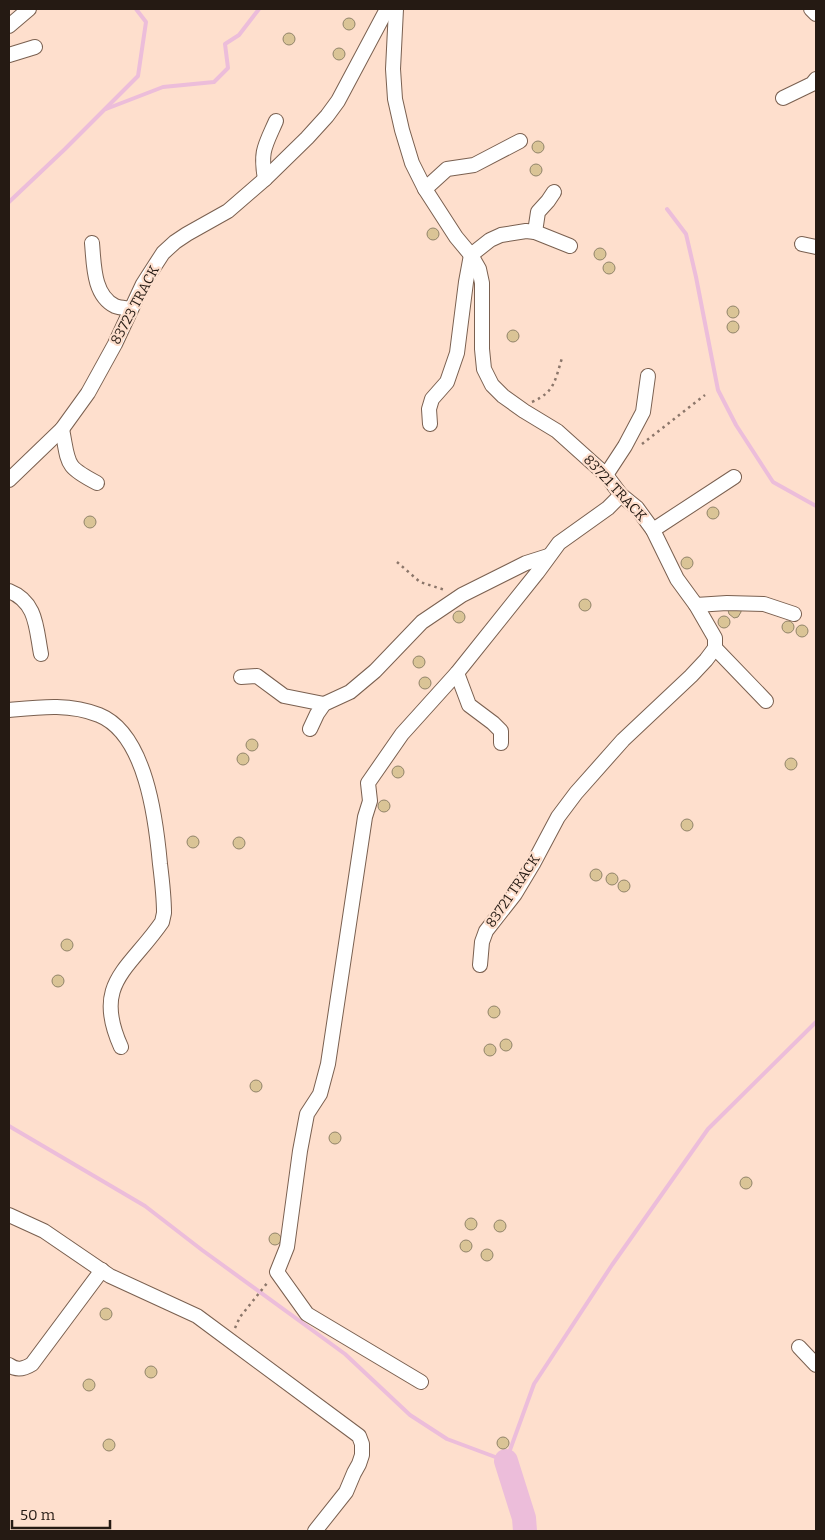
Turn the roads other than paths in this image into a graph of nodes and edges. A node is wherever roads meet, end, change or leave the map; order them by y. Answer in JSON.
{"nodes":[{"id":1,"x":29,"y":9,"type":"edge"},
{"id":2,"x":387,"y":9,"type":"edge"},
{"id":3,"x":396,"y":9,"type":"edge"},
{"id":4,"x":811,"y":9,"type":"edge"},
{"id":5,"x":816,"y":14,"type":"edge"},
{"id":6,"x":9,"y":26,"type":"edge"},
{"id":7,"x":34,"y":47,"type":"dead end"},
{"id":8,"x":9,"y":55,"type":"edge"},
{"id":9,"x":816,"y":79,"type":"edge"},
{"id":10,"x":783,"y":98,"type":"dead end"},
{"id":11,"x":276,"y":121,"type":"dead end"},
{"id":12,"x":520,"y":142,"type":"dead end"},
{"id":13,"x":265,"y":179,"type":"junction"},
{"id":14,"x":425,"y":189,"type":"junction"},
{"id":15,"x":554,"y":192,"type":"dead end"},
{"id":16,"x":535,"y":232,"type":"junction"},
{"id":17,"x":92,"y":243,"type":"dead end"},
{"id":18,"x":802,"y":244,"type":"dead end"},
{"id":19,"x":570,"y":246,"type":"dead end"},
{"id":20,"x":816,"y":247,"type":"edge"},
{"id":21,"x":471,"y":255,"type":"junction"},
{"id":22,"x":131,"y":309,"type":"junction"},
{"id":23,"x":648,"y":376,"type":"dead end"},
{"id":24,"x":430,"y":424,"type":"dead end"},
{"id":25,"x":62,"y":428,"type":"junction"},
{"id":26,"x":606,"y":475,"type":"junction"},
{"id":27,"x":734,"y":477,"type":"dead end"},
{"id":28,"x":9,"y":480,"type":"edge"},
{"id":29,"x":97,"y":483,"type":"dead end"},
{"id":30,"x":621,"y":495,"type":"junction"},
{"id":31,"x":653,"y":530,"type":"junction"},
{"id":32,"x":548,"y":556,"type":"junction"},
{"id":33,"x":9,"y":591,"type":"edge"},
{"id":34,"x":696,"y":605,"type":"junction"},
{"id":35,"x":794,"y":614,"type":"dead end"},
{"id":36,"x":715,"y":648,"type":"junction"},
{"id":37,"x":41,"y":654,"type":"dead end"},
{"id":38,"x":457,"y":673,"type":"junction"},
{"id":39,"x":241,"y":677,"type":"dead end"},
{"id":40,"x":766,"y":701,"type":"dead end"},
{"id":41,"x":324,"y":704,"type":"junction"},
{"id":42,"x":9,"y":710,"type":"edge"},
{"id":43,"x":310,"y":729,"type":"dead end"},
{"id":44,"x":501,"y":743,"type":"dead end"},
{"id":45,"x":480,"y":965,"type":"dead end"},
{"id":46,"x":121,"y":1047,"type":"dead end"},
{"id":47,"x":9,"y":1215,"type":"edge"},
{"id":48,"x":102,"y":1270,"type":"junction"},
{"id":49,"x":799,"y":1347,"type":"dead end"},
{"id":50,"x":9,"y":1365,"type":"edge"},
{"id":51,"x":816,"y":1365,"type":"edge"},
{"id":52,"x":421,"y":1382,"type":"dead end"},
{"id":53,"x":315,"y":1531,"type":"edge"}],
"edges":[{"from":1,"to":6,"type":"street"},
{"from":2,"to":13,"type":"street","name":"83723 TRACK"},
{"from":3,"to":14,"type":"street","name":"83721 TRACK"},
{"from":4,"to":5,"type":"street"},
{"from":7,"to":8,"type":"street"},
{"from":9,"to":10,"type":"street"},
{"from":11,"to":13,"type":"street"},
{"from":12,"to":14,"type":"street"},
{"from":13,"to":22,"type":"street","name":"83723 TRACK"},
{"from":14,"to":21,"type":"street","name":"83721 TRACK"},
{"from":15,"to":16,"type":"street"},
{"from":16,"to":19,"type":"street"},
{"from":16,"to":21,"type":"street"},
{"from":17,"to":22,"type":"street"},
{"from":18,"to":20,"type":"street"},
{"from":21,"to":24,"type":"street"},
{"from":21,"to":26,"type":"street","name":"83721 TRACK"},
{"from":22,"to":25,"type":"street","name":"83723 TRACK"},
{"from":23,"to":26,"type":"street"},
{"from":25,"to":28,"type":"street","name":"83723 TRACK"},
{"from":25,"to":29,"type":"street"},
{"from":26,"to":30,"type":"street","name":"83721 TRACK"},
{"from":27,"to":31,"type":"street"},
{"from":30,"to":31,"type":"street","name":"83721 TRACK"},
{"from":30,"to":32,"type":"street"},
{"from":31,"to":34,"type":"street","name":"83721 TRACK"},
{"from":32,"to":38,"type":"street"},
{"from":32,"to":41,"type":"street"},
{"from":33,"to":37,"type":"street"},
{"from":34,"to":35,"type":"street"},
{"from":34,"to":36,"type":"street","name":"83721 TRACK"},
{"from":36,"to":40,"type":"street"},
{"from":36,"to":45,"type":"street","name":"83721 TRACK"},
{"from":38,"to":44,"type":"street"},
{"from":38,"to":52,"type":"street"},
{"from":39,"to":41,"type":"street"},
{"from":41,"to":43,"type":"street"},
{"from":42,"to":46,"type":"street"},
{"from":47,"to":48,"type":"street"},
{"from":48,"to":50,"type":"street"},
{"from":48,"to":53,"type":"street"},
{"from":49,"to":51,"type":"street"}]}
